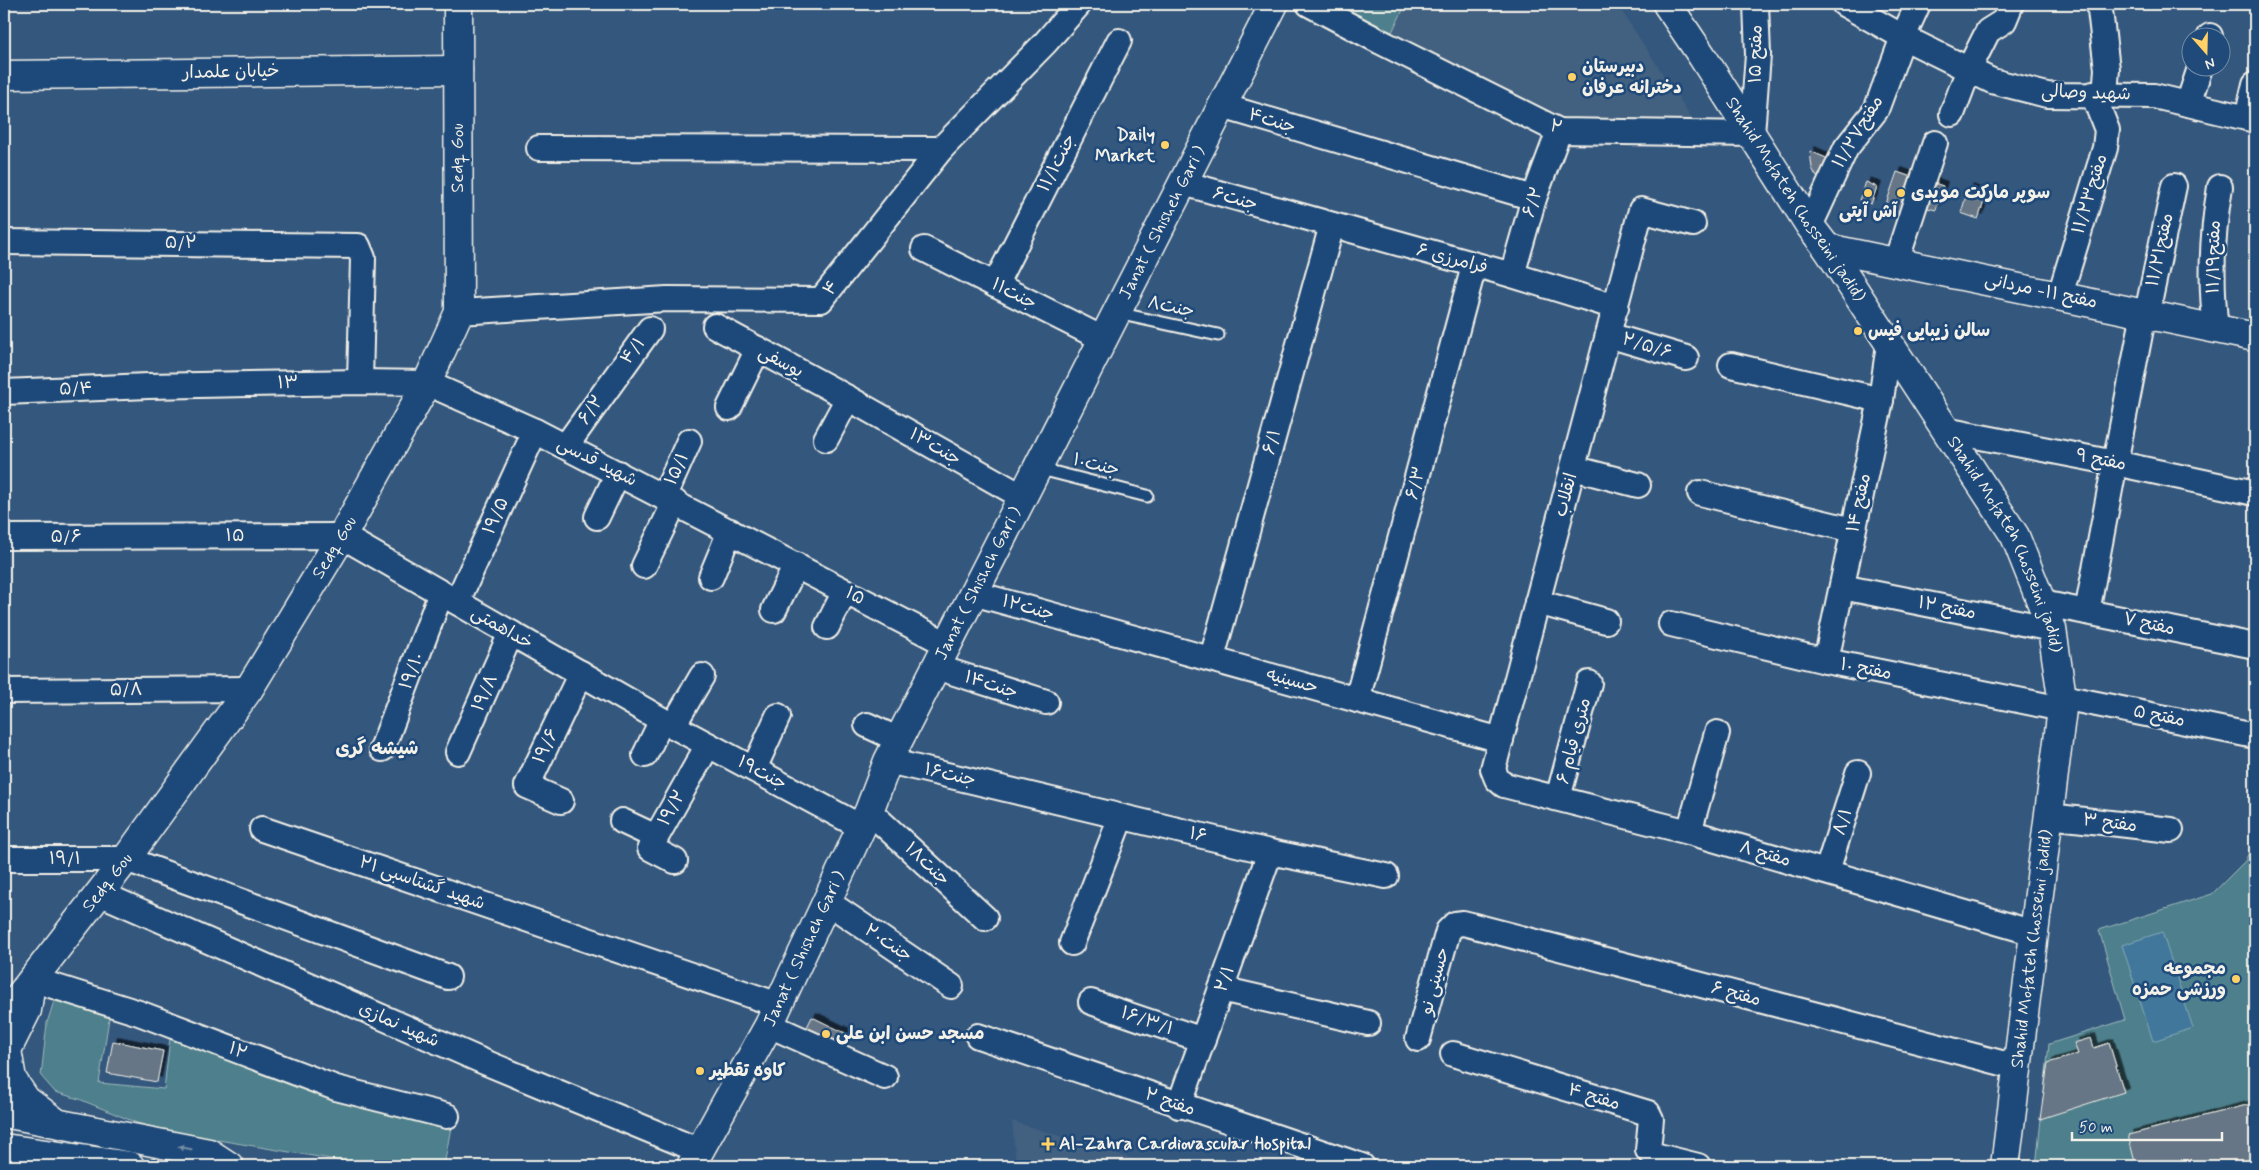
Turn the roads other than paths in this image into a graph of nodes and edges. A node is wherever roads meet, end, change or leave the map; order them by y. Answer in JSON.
{"nodes":[{"id":1,"x":458,"y":4,"type":"edge"},
{"id":2,"x":1079,"y":4,"type":"edge"},
{"id":3,"x":1274,"y":4,"type":"edge"},
{"id":4,"x":1309,"y":4,"type":"edge"},
{"id":5,"x":1756,"y":4,"type":"edge"},
{"id":6,"x":1844,"y":4,"type":"edge"},
{"id":7,"x":1918,"y":4,"type":"edge"},
{"id":8,"x":2011,"y":4,"type":"edge"},
{"id":9,"x":1675,"y":6,"type":"edge"},
{"id":10,"x":2100,"y":10,"type":"dead end"},
{"id":11,"x":1903,"y":37,"type":"junction"},
{"id":12,"x":1120,"y":41,"type":"dead end"},
{"id":13,"x":1969,"y":69,"type":"junction"},
{"id":14,"x":458,"y":70,"type":"junction"},
{"id":15,"x":4,"y":74,"type":"edge"},
{"id":16,"x":2197,"y":78,"type":"edge"},
{"id":17,"x":2255,"y":84,"type":"edge"},
{"id":18,"x":2099,"y":94,"type":"junction"},
{"id":19,"x":2188,"y":104,"type":"junction"},
{"id":20,"x":1222,"y":106,"type":"junction"},
{"id":21,"x":1952,"y":114,"type":"dead end"},
{"id":22,"x":2251,"y":119,"type":"edge"},
{"id":23,"x":1558,"y":131,"type":"junction"},
{"id":24,"x":1752,"y":134,"type":"junction"},
{"id":25,"x":1935,"y":142,"type":"dead end"},
{"id":26,"x":539,"y":148,"type":"dead end"},
{"id":27,"x":941,"y":149,"type":"junction"},
{"id":28,"x":1182,"y":183,"type":"junction"},
{"id":29,"x":2174,"y":186,"type":"dead end"},
{"id":30,"x":2220,"y":187,"type":"dead end"},
{"id":31,"x":1534,"y":198,"type":"junction"},
{"id":32,"x":1288,"y":214,"type":"joint"},
{"id":33,"x":1692,"y":224,"type":"dead end"},
{"id":34,"x":1332,"y":225,"type":"junction"},
{"id":35,"x":1810,"y":226,"type":"junction"},
{"id":36,"x":4,"y":242,"type":"edge"},
{"id":37,"x":1827,"y":248,"type":"junction"},
{"id":38,"x":924,"y":249,"type":"dead end"},
{"id":39,"x":1896,"y":262,"type":"junction"},
{"id":40,"x":1474,"y":266,"type":"junction"},
{"id":41,"x":1512,"y":275,"type":"junction"},
{"id":42,"x":995,"y":285,"type":"junction"},
{"id":43,"x":2060,"y":295,"type":"junction"},
{"id":44,"x":1616,"y":307,"type":"junction"},
{"id":45,"x":459,"y":312,"type":"junction"},
{"id":46,"x":1116,"y":313,"type":"junction"},
{"id":47,"x":2146,"y":313,"type":"junction"},
{"id":48,"x":715,"y":326,"type":"dead end"},
{"id":49,"x":2216,"y":328,"type":"junction"},
{"id":50,"x":650,"y":329,"type":"dead end"},
{"id":51,"x":1218,"y":335,"type":"dead end"},
{"id":52,"x":1608,"y":335,"type":"junction"},
{"id":53,"x":2255,"y":337,"type":"edge"},
{"id":54,"x":1103,"y":339,"type":"junction"},
{"id":55,"x":1889,"y":344,"type":"junction"},
{"id":56,"x":758,"y":349,"type":"junction"},
{"id":57,"x":1686,"y":358,"type":"dead end"},
{"id":58,"x":1731,"y":365,"type":"dead end"},
{"id":59,"x":616,"y":373,"type":"joint"},
{"id":60,"x":360,"y":382,"type":"junction"},
{"id":61,"x":427,"y":383,"type":"junction"},
{"id":62,"x":148,"y":386,"type":"joint"},
{"id":63,"x":4,"y":392,"type":"edge"},
{"id":64,"x":848,"y":398,"type":"junction"},
{"id":65,"x":1881,"y":400,"type":"junction"},
{"id":66,"x":729,"y":408,"type":"dead end"},
{"id":67,"x":535,"y":430,"type":"junction"},
{"id":68,"x":1945,"y":430,"type":"junction"},
{"id":69,"x":826,"y":439,"type":"dead end"},
{"id":70,"x":689,"y":441,"type":"dead end"},
{"id":71,"x":566,"y":446,"type":"junction"},
{"id":72,"x":1037,"y":468,"type":"junction"},
{"id":73,"x":1573,"y":468,"type":"junction"},
{"id":74,"x":2114,"y":471,"type":"junction"},
{"id":75,"x":618,"y":473,"type":"junction"},
{"id":76,"x":1638,"y":485,"type":"dead end"},
{"id":77,"x":1700,"y":493,"type":"dead end"},
{"id":78,"x":2255,"y":493,"type":"edge"},
{"id":79,"x":1147,"y":496,"type":"dead end"},
{"id":80,"x":1022,"y":497,"type":"junction"},
{"id":81,"x":670,"y":500,"type":"junction"},
{"id":82,"x":597,"y":517,"type":"dead end"},
{"id":83,"x":1854,"y":530,"type":"junction"},
{"id":84,"x":730,"y":531,"type":"junction"},
{"id":85,"x":128,"y":536,"type":"joint"},
{"id":86,"x":342,"y":536,"type":"junction"},
{"id":87,"x":4,"y":537,"type":"edge"},
{"id":88,"x":763,"y":548,"type":"joint"},
{"id":89,"x":796,"y":565,"type":"junction"},
{"id":90,"x":644,"y":566,"type":"dead end"},
{"id":91,"x":711,"y":577,"type":"dead end"},
{"id":92,"x":1842,"y":587,"type":"junction"},
{"id":93,"x":845,"y":591,"type":"junction"},
{"id":94,"x":973,"y":593,"type":"junction"},
{"id":95,"x":449,"y":598,"type":"junction"},
{"id":96,"x":1537,"y":602,"type":"junction"},
{"id":97,"x":2042,"y":603,"type":"junction"},
{"id":98,"x":774,"y":610,"type":"dead end"},
{"id":99,"x":2087,"y":612,"type":"junction"},
{"id":100,"x":1606,"y":621,"type":"dead end"},
{"id":101,"x":1083,"y":624,"type":"joint"},
{"id":102,"x":1671,"y":624,"type":"dead end"},
{"id":103,"x":827,"y":627,"type":"dead end"},
{"id":104,"x":2052,"y":629,"type":"junction"},
{"id":105,"x":511,"y":634,"type":"junction"},
{"id":106,"x":2255,"y":646,"type":"edge"},
{"id":107,"x":942,"y":656,"type":"junction"},
{"id":108,"x":1212,"y":658,"type":"junction"},
{"id":109,"x":1826,"y":661,"type":"junction"},
{"id":110,"x":580,"y":673,"type":"junction"},
{"id":111,"x":702,"y":676,"type":"dead end"},
{"id":112,"x":1589,"y":684,"type":"dead end"},
{"id":113,"x":249,"y":688,"type":"junction"},
{"id":114,"x":4,"y":691,"type":"edge"},
{"id":115,"x":1357,"y":700,"type":"junction"},
{"id":116,"x":1046,"y":702,"type":"dead end"},
{"id":117,"x":2062,"y":703,"type":"junction"},
{"id":118,"x":778,"y":716,"type":"dead end"},
{"id":119,"x":668,"y":723,"type":"junction"},
{"id":120,"x":867,"y":725,"type":"dead end"},
{"id":121,"x":1717,"y":733,"type":"dead end"},
{"id":122,"x":2255,"y":736,"type":"edge"},
{"id":123,"x":1501,"y":740,"type":"junction"},
{"id":124,"x":708,"y":744,"type":"junction"},
{"id":125,"x":382,"y":749,"type":"dead end"},
{"id":126,"x":894,"y":751,"type":"junction"},
{"id":127,"x":458,"y":752,"type":"dead end"},
{"id":128,"x":645,"y":755,"type":"dead end"},
{"id":129,"x":754,"y":769,"type":"junction"},
{"id":130,"x":1858,"y":772,"type":"dead end"},
{"id":131,"x":1497,"y":779,"type":"joint"},
{"id":132,"x":1011,"y":790,"type":"joint"},
{"id":133,"x":1558,"y":798,"type":"junction"},
{"id":134,"x":561,"y":801,"type":"dead end"},
{"id":135,"x":2048,"y":816,"type":"junction"},
{"id":136,"x":1121,"y":817,"type":"junction"},
{"id":137,"x":865,"y":818,"type":"junction"},
{"id":138,"x":622,"y":821,"type":"dead end"},
{"id":139,"x":262,"y":829,"type":"dead end"},
{"id":140,"x":2171,"y":830,"type":"dead end"},
{"id":141,"x":1689,"y":832,"type":"junction"},
{"id":142,"x":656,"y":837,"type":"junction"},
{"id":143,"x":1270,"y":852,"type":"junction"},
{"id":144,"x":126,"y":858,"type":"junction"},
{"id":145,"x":4,"y":859,"type":"edge"},
{"id":146,"x":674,"y":861,"type":"dead end"},
{"id":147,"x":1827,"y":871,"type":"junction"},
{"id":148,"x":1386,"y":876,"type":"dead end"},
{"id":149,"x":99,"y":894,"type":"junction"},
{"id":150,"x":826,"y":901,"type":"junction"},
{"id":151,"x":985,"y":918,"type":"dead end"},
{"id":152,"x":1455,"y":924,"type":"joint"},
{"id":153,"x":2034,"y":932,"type":"junction"},
{"id":154,"x":1072,"y":943,"type":"dead end"},
{"id":155,"x":448,"y":976,"type":"dead end"},
{"id":156,"x":31,"y":979,"type":"junction"},
{"id":157,"x":951,"y":986,"type":"dead end"},
{"id":158,"x":1221,"y":989,"type":"junction"},
{"id":159,"x":1091,"y":1002,"type":"dead end"},
{"id":160,"x":774,"y":1015,"type":"junction"},
{"id":161,"x":4,"y":1016,"type":"edge"},
{"id":162,"x":1368,"y":1023,"type":"dead end"},
{"id":163,"x":978,"y":1036,"type":"dead end"},
{"id":164,"x":1418,"y":1039,"type":"dead end"},
{"id":165,"x":1203,"y":1040,"type":"junction"},
{"id":166,"x":1453,"y":1054,"type":"dead end"},
{"id":167,"x":2017,"y":1067,"type":"junction"},
{"id":168,"x":885,"y":1077,"type":"dead end"},
{"id":169,"x":1179,"y":1106,"type":"junction"},
{"id":170,"x":4,"y":1113,"type":"edge"},
{"id":171,"x":447,"y":1116,"type":"dead end"},
{"id":172,"x":58,"y":1123,"type":"junction"},
{"id":173,"x":4,"y":1148,"type":"edge"},
{"id":174,"x":696,"y":1158,"type":"edge"},
{"id":175,"x":130,"y":1166,"type":"edge"},
{"id":176,"x":229,"y":1166,"type":"edge"},
{"id":177,"x":1362,"y":1166,"type":"edge"},
{"id":178,"x":1698,"y":1166,"type":"edge"},
{"id":179,"x":2005,"y":1166,"type":"edge"}],
"edges":[{"from":1,"to":14,"type":"street","name":"Sedq Gou"},
{"from":2,"to":27,"type":"street","name":"۴"},
{"from":3,"to":20,"type":"street","name":"Janat ( Shisheh Gari )"},
{"from":4,"to":23,"type":"street","name":"۲"},
{"from":5,"to":24,"type":"street","name":"مفتح ۱۵"},
{"from":6,"to":11,"type":"street","name":"شهید وصالی"},
{"from":7,"to":11,"type":"street","name":"مفتح۱۱/۲۷"},
{"from":8,"to":13,"type":"street"},
{"from":9,"to":24,"type":"street","name":"Shahid Mofateh (hosseini jadid)"},
{"from":10,"to":18,"type":"street"},
{"from":11,"to":13,"type":"street","name":"شهید وصالی"},
{"from":11,"to":35,"type":"street","name":"مفتح۱۱/۲۷"},
{"from":12,"to":42,"type":"street","name":"جنت۱۱/۱"},
{"from":13,"to":18,"type":"street","name":"شهید وصالی"},
{"from":13,"to":21,"type":"street"},
{"from":14,"to":15,"type":"street","name":"خیابان علمدار"},
{"from":14,"to":45,"type":"street","name":"Sedq Gou"},
{"from":16,"to":19,"type":"street"},
{"from":17,"to":22,"type":"street"},
{"from":18,"to":19,"type":"street","name":"شهید وصالی"},
{"from":18,"to":43,"type":"street","name":"مفتح۱۱/۲۳"},
{"from":19,"to":22,"type":"street","name":"شهید وصالی"},
{"from":20,"to":28,"type":"street","name":"Janat ( Shisheh Gari )"},
{"from":20,"to":31,"type":"street","name":"جنت۴"},
{"from":23,"to":24,"type":"street","name":"۲"},
{"from":23,"to":31,"type":"street","name":"۶/۲"},
{"from":24,"to":35,"type":"street","name":"Shahid Mofateh (hosseini jadid)"},
{"from":25,"to":39,"type":"street"},
{"from":26,"to":27,"type":"street"},
{"from":27,"to":45,"type":"street","name":"۴"},
{"from":28,"to":32,"type":"street","name":"جنت۶"},
{"from":28,"to":46,"type":"street","name":"Janat ( Shisheh Gari )"},
{"from":29,"to":47,"type":"street","name":"مفتح۱۱/۲۱"},
{"from":30,"to":49,"type":"street","name":"مفتح۱۱/۱۹"},
{"from":31,"to":41,"type":"street","name":"۶/۲"},
{"from":32,"to":34,"type":"street","name":"فرامرزی ۶"},
{"from":33,"to":44,"type":"street","name":"انقلاب"},
{"from":34,"to":40,"type":"street","name":"فرامرزی ۶"},
{"from":34,"to":108,"type":"street","name":"۶/۱"},
{"from":35,"to":37,"type":"street","name":"Shahid Mofateh (hosseini jadid)"},
{"from":36,"to":60,"type":"street","name":"۵/۲"},
{"from":37,"to":39,"type":"street","name":"مفتح ۱۱- مردانی"},
{"from":37,"to":55,"type":"street","name":"Shahid Mofateh (hosseini jadid)"},
{"from":38,"to":42,"type":"street","name":"جنت۱۱"},
{"from":39,"to":43,"type":"street","name":"مفتح ۱۱- مردانی"},
{"from":40,"to":41,"type":"street","name":"فرامرزی ۶"},
{"from":40,"to":115,"type":"street","name":"۶/۳"},
{"from":41,"to":44,"type":"street","name":"فرامرزی ۶"},
{"from":42,"to":54,"type":"street","name":"جنت۱۱"},
{"from":43,"to":47,"type":"street","name":"مفتح ۱۱- مردانی"},
{"from":44,"to":52,"type":"street","name":"انقلاب"},
{"from":45,"to":61,"type":"street","name":"Sedq Gou"},
{"from":46,"to":51,"type":"lane","name":"جنت۸"},
{"from":46,"to":54,"type":"street","name":"Janat ( Shisheh Gari )"},
{"from":47,"to":49,"type":"street","name":"مفتح ۱۱- مردانی"},
{"from":47,"to":74,"type":"street","name":"مفتح۱۱/۲۱"},
{"from":48,"to":56,"type":"street","name":"یوسفی"},
{"from":49,"to":53,"type":"street","name":"مفتح ۱۱- مردانی"},
{"from":50,"to":59,"type":"street","name":"۴/۱"},
{"from":52,"to":57,"type":"street","name":"۲/۵/۶"},
{"from":52,"to":73,"type":"street","name":"انقلاب"},
{"from":54,"to":72,"type":"street","name":"Janat ( Shisheh Gari )"},
{"from":55,"to":65,"type":"street","name":"مفتح ۱۴"},
{"from":55,"to":68,"type":"street","name":"Shahid Mofateh (hosseini jadid)"},
{"from":56,"to":64,"type":"street","name":"یوسفی"},
{"from":56,"to":66,"type":"street"},
{"from":58,"to":65,"type":"street"},
{"from":59,"to":71,"type":"street","name":"۶/۲"},
{"from":60,"to":61,"type":"street","name":"۱۳"},
{"from":60,"to":62,"type":"street","name":"۱۳"},
{"from":61,"to":67,"type":"street","name":"شهید قدسی"},
{"from":61,"to":86,"type":"street","name":"Sedq Gou"},
{"from":62,"to":63,"type":"street","name":"۵/۴"},
{"from":64,"to":69,"type":"street"},
{"from":64,"to":80,"type":"street","name":"جنت۱۳"},
{"from":65,"to":83,"type":"street","name":"مفتح ۱۴"},
{"from":67,"to":71,"type":"street","name":"شهید قدسی"},
{"from":67,"to":95,"type":"street","name":"۱۹/۵"},
{"from":68,"to":74,"type":"street","name":"مفتح ۹"},
{"from":68,"to":97,"type":"street","name":"Shahid Mofateh (hosseini jadid)"},
{"from":70,"to":81,"type":"street","name":"۱۵/۱"},
{"from":71,"to":75,"type":"street","name":"شهید قدسی"},
{"from":72,"to":79,"type":"lane","name":"جنت۱۰"},
{"from":72,"to":80,"type":"street","name":"Janat ( Shisheh Gari )"},
{"from":73,"to":76,"type":"street"},
{"from":73,"to":96,"type":"street","name":"انقلاب"},
{"from":74,"to":78,"type":"street","name":"مفتح ۹"},
{"from":74,"to":99,"type":"street","name":"مفتح۱۱/۲۱"},
{"from":75,"to":81,"type":"street","name":"شهید قدسی"},
{"from":75,"to":82,"type":"street"},
{"from":77,"to":83,"type":"street"},
{"from":80,"to":94,"type":"street","name":"Janat ( Shisheh Gari )"},
{"from":81,"to":84,"type":"street","name":"شهید قدسی"},
{"from":81,"to":90,"type":"street","name":"۱۵/۱"},
{"from":83,"to":92,"type":"street","name":"مفتح ۱۴"},
{"from":84,"to":88,"type":"street","name":"شهید قدسی"},
{"from":84,"to":91,"type":"street"},
{"from":85,"to":86,"type":"street","name":"۱۵"},
{"from":85,"to":87,"type":"street","name":"۵/۶"},
{"from":86,"to":95,"type":"street","name":"خداهمتی"},
{"from":86,"to":113,"type":"street","name":"Sedq Gou"},
{"from":88,"to":89,"type":"street","name":"۱۵"},
{"from":89,"to":93,"type":"street","name":"۱۵"},
{"from":89,"to":98,"type":"street"},
{"from":92,"to":104,"type":"street","name":"مفتح ۱۲"},
{"from":92,"to":109,"type":"street","name":"مفتح ۱۴"},
{"from":93,"to":103,"type":"street"},
{"from":93,"to":107,"type":"street","name":"۱۵"},
{"from":94,"to":101,"type":"street","name":"جنت۱۲"},
{"from":94,"to":107,"type":"street","name":"Janat ( Shisheh Gari )"},
{"from":95,"to":105,"type":"street","name":"خداهمتی"},
{"from":95,"to":125,"type":"street","name":"۱۹/۱۰"},
{"from":96,"to":100,"type":"street"},
{"from":96,"to":123,"type":"street","name":"انقلاب"},
{"from":97,"to":99,"type":"street","name":"مفتح ۷"},
{"from":97,"to":104,"type":"street","name":"Shahid Mofateh (hosseini jadid)"},
{"from":99,"to":106,"type":"street","name":"مفتح ۷"},
{"from":101,"to":108,"type":"street","name":"حسینیه"},
{"from":102,"to":109,"type":"street","name":"مفتح ۱۰"},
{"from":104,"to":117,"type":"street","name":"Shahid Mofateh (hosseini jadid)"},
{"from":105,"to":110,"type":"street","name":"خداهمتی"},
{"from":105,"to":127,"type":"street","name":"۱۹/۸"},
{"from":107,"to":116,"type":"street","name":"جنت۱۴"},
{"from":107,"to":126,"type":"street","name":"Janat ( Shisheh Gari )"},
{"from":108,"to":115,"type":"street","name":"حسینیه"},
{"from":109,"to":117,"type":"street","name":"مفتح ۱۰"},
{"from":110,"to":119,"type":"street","name":"خداهمتی"},
{"from":110,"to":134,"type":"street","name":"۱۹/۶"},
{"from":111,"to":119,"type":"street"},
{"from":112,"to":133,"type":"street","name":"۶ متری قیام"},
{"from":113,"to":114,"type":"street","name":"۵/۸"},
{"from":113,"to":144,"type":"street","name":"Sedq Gou"},
{"from":115,"to":123,"type":"street","name":"حسینیه"},
{"from":117,"to":122,"type":"street","name":"مفتح ۵"},
{"from":117,"to":135,"type":"street","name":"Shahid Mofateh (hosseini jadid)"},
{"from":118,"to":129,"type":"street"},
{"from":119,"to":124,"type":"street","name":"جنت۱۹"},
{"from":119,"to":128,"type":"street"},
{"from":120,"to":126,"type":"street","name":"جنت۱۶"},
{"from":121,"to":141,"type":"street"},
{"from":123,"to":131,"type":"street","name":"انقلاب"},
{"from":124,"to":129,"type":"street","name":"جنت۱۹"},
{"from":124,"to":142,"type":"street","name":"۱۹/۲"},
{"from":126,"to":132,"type":"street","name":"جنت۱۶"},
{"from":126,"to":137,"type":"street","name":"Janat ( Shisheh Gari )"},
{"from":129,"to":137,"type":"street","name":"جنت۱۹"},
{"from":130,"to":147,"type":"street","name":"۸/۱"},
{"from":131,"to":133,"type":"street","name":"مفتح ۸"},
{"from":132,"to":136,"type":"street","name":"۱۶"},
{"from":133,"to":141,"type":"street","name":"مفتح ۸"},
{"from":135,"to":140,"type":"street","name":"مفتح ۳"},
{"from":135,"to":153,"type":"street","name":"Shahid Mofateh (hosseini jadid)"},
{"from":136,"to":143,"type":"street","name":"۱۶"},
{"from":136,"to":154,"type":"street"},
{"from":137,"to":150,"type":"street","name":"Janat ( Shisheh Gari )"},
{"from":137,"to":151,"type":"street","name":"جنت۱۸"},
{"from":138,"to":142,"type":"street"},
{"from":139,"to":160,"type":"street","name":"شهید گشتاسبی ۲۱"},
{"from":141,"to":147,"type":"street","name":"مفتح ۸"},
{"from":142,"to":146,"type":"street","name":"۱۹/۲"},
{"from":143,"to":148,"type":"street","name":"۱۶"},
{"from":143,"to":158,"type":"street","name":"۲/۱"},
{"from":144,"to":145,"type":"street","name":"۱۹/۱"},
{"from":144,"to":149,"type":"street","name":"Sedq Gou"},
{"from":144,"to":155,"type":"street"},
{"from":147,"to":153,"type":"street","name":"مفتح ۸"},
{"from":149,"to":156,"type":"street","name":"Sedq Gou"},
{"from":149,"to":174,"type":"street","name":"شهید نمازی"},
{"from":150,"to":157,"type":"street","name":"جنت۲۰"},
{"from":150,"to":160,"type":"street","name":"Janat ( Shisheh Gari )"},
{"from":152,"to":164,"type":"street","name":"حسینی نو"},
{"from":152,"to":167,"type":"street","name":"مفتح ۶"},
{"from":153,"to":167,"type":"street","name":"Shahid Mofateh (hosseini jadid)"},
{"from":156,"to":161,"type":"street","name":"Sedq Gou"},
{"from":156,"to":171,"type":"street","name":"۱۲"},
{"from":156,"to":172,"type":"street"},
{"from":158,"to":162,"type":"street"},
{"from":158,"to":165,"type":"street","name":"۲/۱"},
{"from":159,"to":165,"type":"street","name":"۱۶/۳/۱"},
{"from":160,"to":168,"type":"street"},
{"from":160,"to":174,"type":"street","name":"Janat ( Shisheh Gari )"},
{"from":163,"to":169,"type":"street","name":"مفتح ۲"},
{"from":165,"to":169,"type":"street","name":"۲/۱"},
{"from":166,"to":178,"type":"street","name":"مفتح ۴"},
{"from":167,"to":179,"type":"street","name":"Shahid Mofateh (hosseini jadid)"},
{"from":169,"to":177,"type":"street","name":"مفتح ۲"},
{"from":170,"to":172,"type":"street"},
{"from":176,"to":172,"type":"street","one_way":true},
{"from":173,"to":175,"type":"street"}]}
